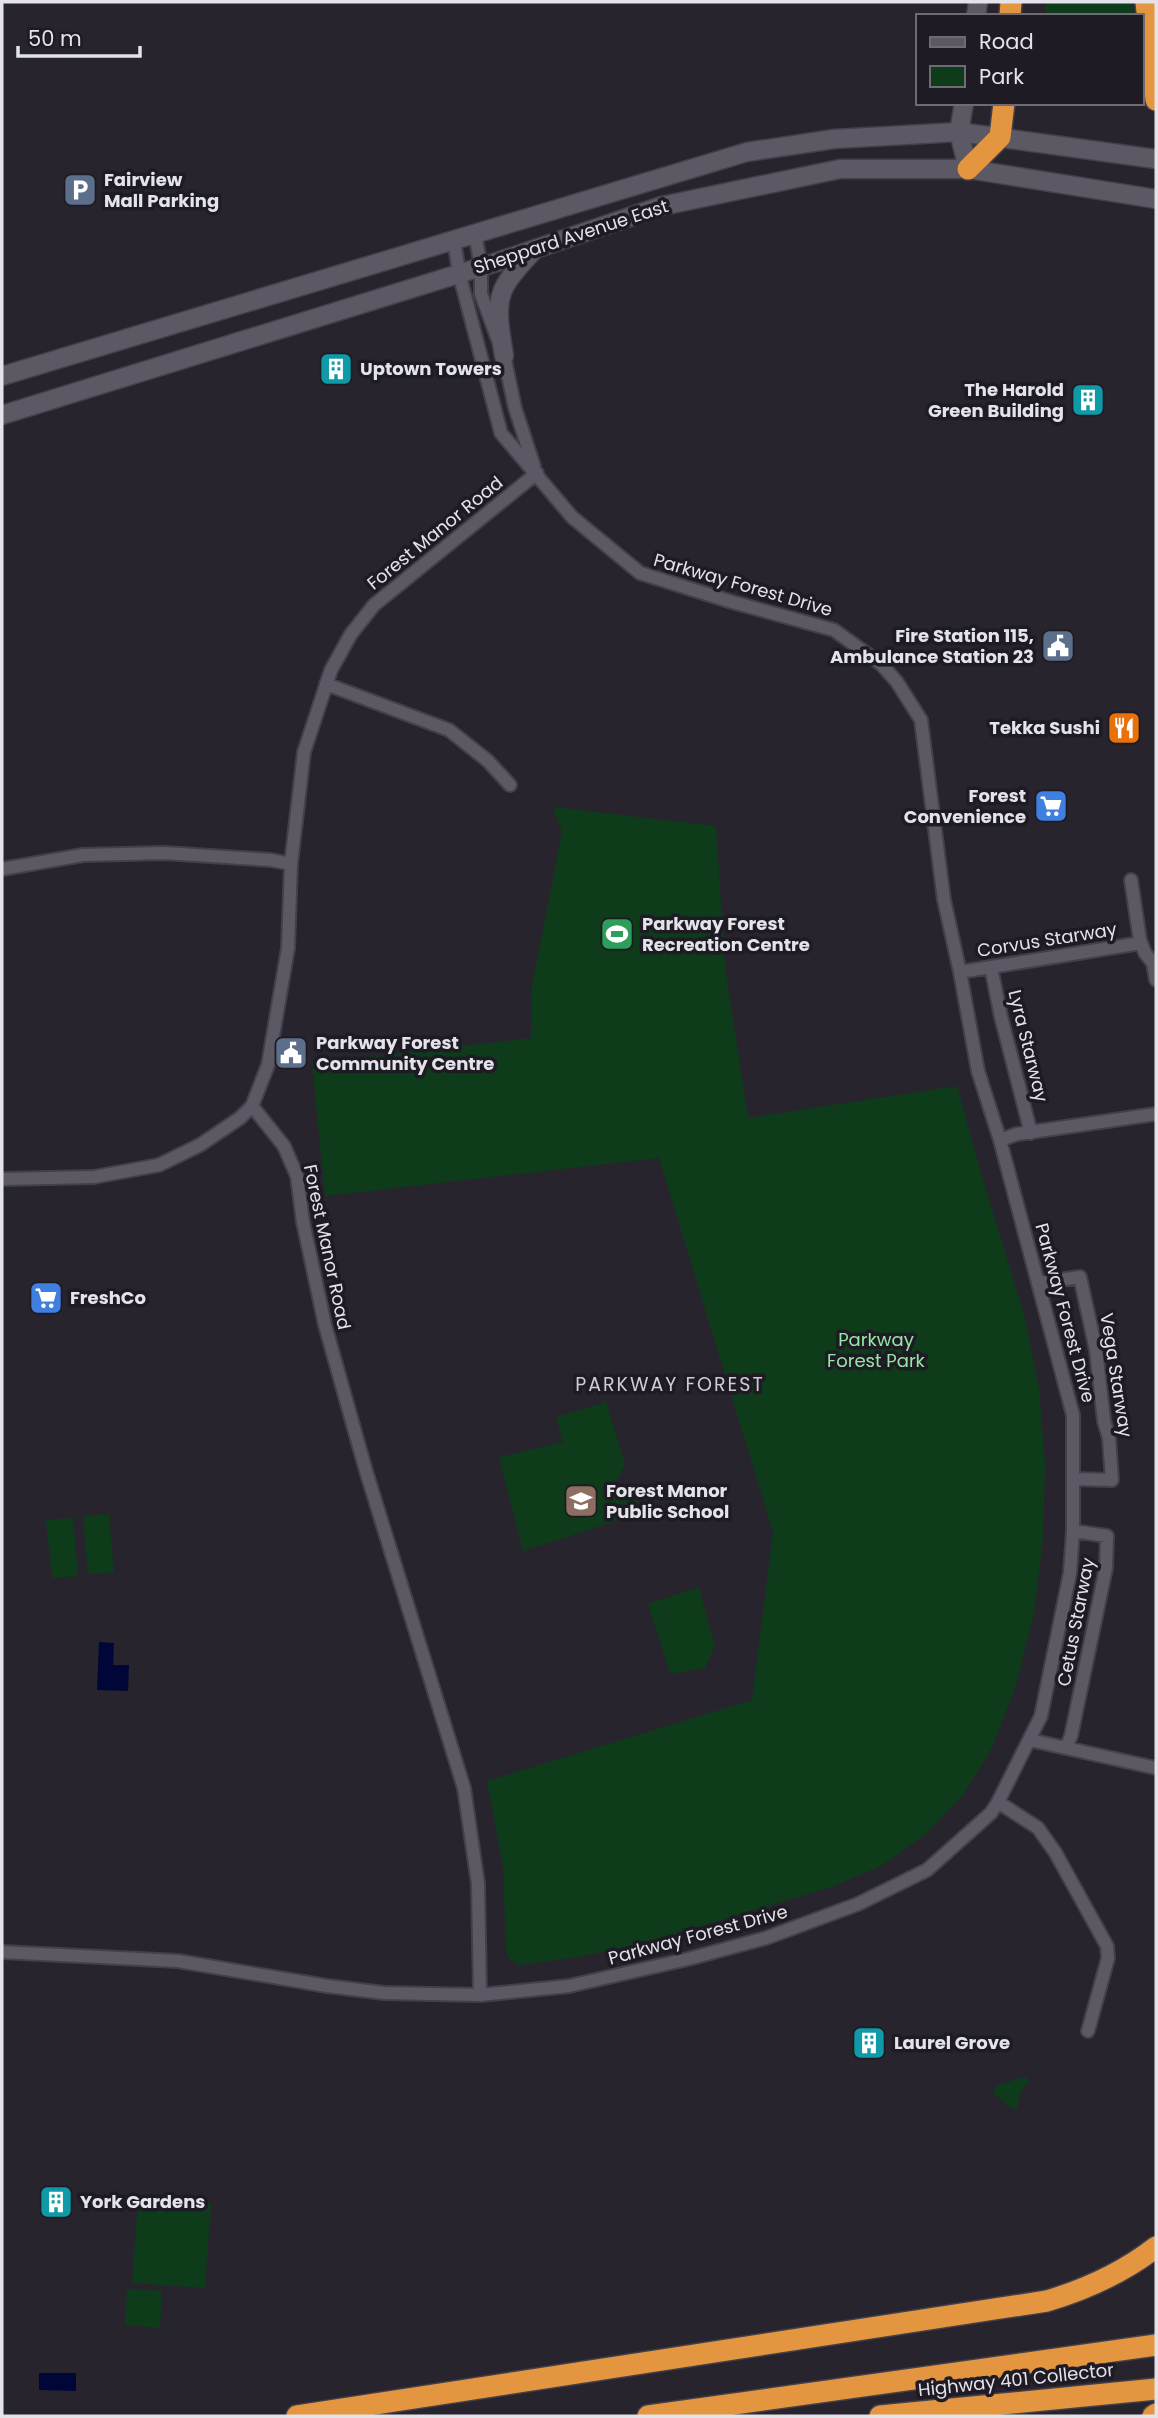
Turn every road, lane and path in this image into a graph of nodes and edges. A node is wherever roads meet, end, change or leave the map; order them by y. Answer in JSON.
{"nodes":[{"id":1,"x":1146,"y":2,"type":"edge"},
{"id":2,"x":1156,"y":100,"type":"edge"},
{"id":3,"x":964,"y":105,"type":"edge"},
{"id":4,"x":1004,"y":105,"type":"edge"},
{"id":5,"x":959,"y":132,"type":"junction"},
{"id":6,"x":1000,"y":137,"type":"junction"},
{"id":7,"x":1151,"y":158,"type":"edge"},
{"id":8,"x":968,"y":169,"type":"junction"},
{"id":9,"x":1153,"y":198,"type":"edge"},
{"id":10,"x":475,"y":234,"type":"junction"},
{"id":11,"x":454,"y":240,"type":"junction"},
{"id":12,"x":535,"y":249,"type":"junction"},
{"id":13,"x":481,"y":266,"type":"junction"},
{"id":14,"x":459,"y":273,"type":"junction"},
{"id":15,"x":504,"y":356,"type":"junction"},
{"id":16,"x":2,"y":376,"type":"edge"},
{"id":17,"x":2,"y":415,"type":"edge"},
{"id":18,"x":537,"y":473,"type":"junction"},
{"id":19,"x":326,"y":684,"type":"junction"},
{"id":20,"x":509,"y":785,"type":"dead end"},
{"id":21,"x":290,"y":864,"type":"junction"},
{"id":22,"x":2,"y":869,"type":"edge"},
{"id":23,"x":1131,"y":880,"type":"dead end"},
{"id":24,"x":1141,"y":943,"type":"junction"},
{"id":25,"x":991,"y":967,"type":"junction"},
{"id":26,"x":960,"y":972,"type":"junction"},
{"id":27,"x":1156,"y":980,"type":"edge"},
{"id":28,"x":252,"y":1106,"type":"junction"},
{"id":29,"x":1156,"y":1114,"type":"edge"},
{"id":30,"x":1031,"y":1133,"type":"junction"},
{"id":31,"x":1000,"y":1140,"type":"junction"},
{"id":32,"x":2,"y":1179,"type":"edge"},
{"id":33,"x":1039,"y":1283,"type":"junction"},
{"id":34,"x":1074,"y":1479,"type":"junction"},
{"id":35,"x":1073,"y":1531,"type":"junction"},
{"id":36,"x":1030,"y":1740,"type":"junction"},
{"id":37,"x":1066,"y":1748,"type":"junction"},
{"id":38,"x":1156,"y":1768,"type":"edge"},
{"id":39,"x":998,"y":1802,"type":"junction"},
{"id":40,"x":2,"y":1952,"type":"edge"},
{"id":41,"x":480,"y":1995,"type":"junction"},
{"id":42,"x":1088,"y":2031,"type":"dead end"},
{"id":43,"x":1156,"y":2247,"type":"edge"},
{"id":44,"x":1156,"y":2345,"type":"edge"},
{"id":45,"x":1156,"y":2389,"type":"edge"},
{"id":46,"x":297,"y":2416,"type":"edge"},
{"id":47,"x":648,"y":2416,"type":"edge"},
{"id":48,"x":880,"y":2416,"type":"edge"}],
"edges":[{"from":1,"to":2,"type":"highway"},
{"from":3,"to":5,"type":"main road"},
{"from":4,"to":6,"type":"highway"},
{"from":5,"to":6,"type":"main road","name":"Sheppard Avenue East"},
{"from":5,"to":8,"type":"main road"},
{"from":5,"to":10,"type":"main road","name":"Sheppard Avenue East"},
{"from":6,"to":7,"type":"main road","name":"Sheppard Avenue East"},
{"from":6,"to":8,"type":"highway"},
{"from":8,"to":9,"type":"main road","name":"Sheppard Avenue East"},
{"from":8,"to":12,"type":"main road","name":"Sheppard Avenue East"},
{"from":10,"to":11,"type":"main road","name":"Sheppard Avenue East"},
{"from":10,"to":13,"type":"street","name":"Parkway Forest Drive"},
{"from":11,"to":14,"type":"street","name":"Parkway Forest Drive"},
{"from":11,"to":16,"type":"main road","name":"Sheppard Avenue East"},
{"from":12,"to":13,"type":"main road","name":"Sheppard Avenue East"},
{"from":12,"to":15,"type":"main road"},
{"from":13,"to":14,"type":"main road","name":"Sheppard Avenue East"},
{"from":13,"to":15,"type":"street","name":"Parkway Forest Drive"},
{"from":14,"to":17,"type":"main road","name":"Sheppard Avenue East"},
{"from":14,"to":18,"type":"street","name":"Parkway Forest Drive"},
{"from":15,"to":18,"type":"street","name":"Parkway Forest Drive"},
{"from":18,"to":19,"type":"street","name":"Forest Manor Road"},
{"from":18,"to":26,"type":"street","name":"Parkway Forest Drive"},
{"from":19,"to":20,"type":"street"},
{"from":19,"to":21,"type":"street","name":"Forest Manor Road"},
{"from":21,"to":22,"type":"street"},
{"from":21,"to":28,"type":"street","name":"Forest Manor Road"},
{"from":23,"to":24,"type":"street"},
{"from":24,"to":25,"type":"street","name":"Corvus Starway"},
{"from":24,"to":27,"type":"street","name":"Corvus Starway"},
{"from":25,"to":26,"type":"street","name":"Corvus Starway"},
{"from":25,"to":30,"type":"street","name":"Lyra Starway"},
{"from":26,"to":31,"type":"street","name":"Parkway Forest Drive"},
{"from":28,"to":32,"type":"street"},
{"from":28,"to":41,"type":"street","name":"Forest Manor Road"},
{"from":29,"to":30,"type":"street"},
{"from":30,"to":31,"type":"street"},
{"from":31,"to":33,"type":"street","name":"Parkway Forest Drive"},
{"from":33,"to":34,"type":"street","name":"Parkway Forest Drive"},
{"from":33,"to":34,"type":"street","name":"Vega Starway"},
{"from":34,"to":35,"type":"street","name":"Parkway Forest Drive"},
{"from":35,"to":36,"type":"street","name":"Parkway Forest Drive"},
{"from":35,"to":37,"type":"street","name":"Cetus Starway"},
{"from":36,"to":37,"type":"street"},
{"from":36,"to":39,"type":"street","name":"Parkway Forest Drive"},
{"from":37,"to":38,"type":"street"},
{"from":39,"to":41,"type":"street","name":"Parkway Forest Drive"},
{"from":39,"to":42,"type":"street"},
{"from":40,"to":41,"type":"street","name":"Parkway Forest Drive"},
{"from":43,"to":46,"type":"highway"},
{"from":44,"to":47,"type":"highway"},
{"from":45,"to":48,"type":"highway","name":"Highway 401 Collector"}]}
